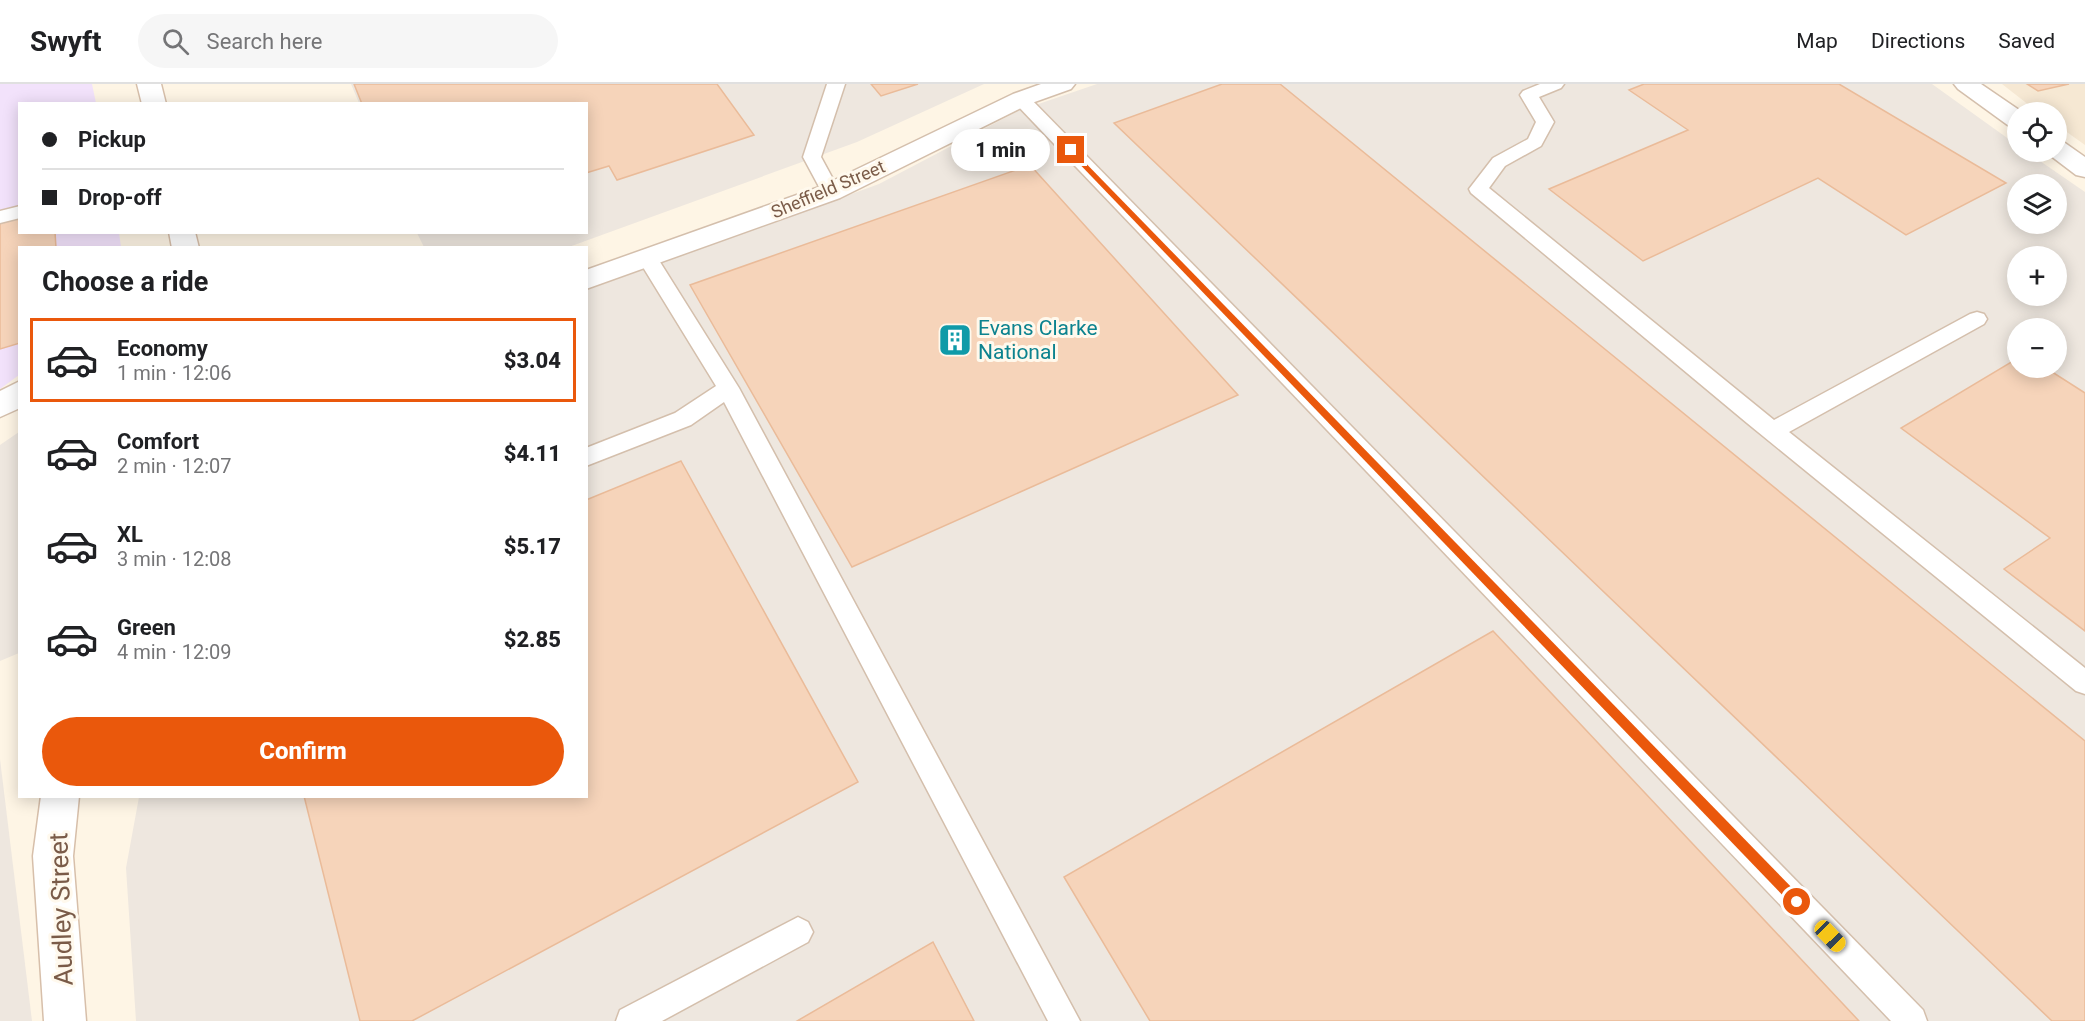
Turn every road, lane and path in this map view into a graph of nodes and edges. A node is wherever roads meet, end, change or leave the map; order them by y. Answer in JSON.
{"nodes":[{"id":1,"x":149,"y":84,"type":"edge"},
{"id":2,"x":836,"y":84,"type":"edge"},
{"id":3,"x":1063,"y":84,"type":"edge"},
{"id":4,"x":1555,"y":84,"type":"edge"},
{"id":5,"x":1966,"y":84,"type":"edge"},
{"id":6,"x":1021,"y":99,"type":"junction"},
{"id":7,"x":153,"y":102,"type":"edge"},
{"id":8,"x":2007,"y":113,"type":"edge"},
{"id":9,"x":2085,"y":139,"type":"edge"},
{"id":10,"x":2067,"y":144,"type":"edge"},
{"id":11,"x":2067,"y":155,"type":"edge"},
{"id":12,"x":2085,"y":169,"type":"edge"},
{"id":13,"x":831,"y":192,"type":"junction"},
{"id":14,"x":18,"y":212,"type":"edge"},
{"id":15,"x":0,"y":217,"type":"edge"},
{"id":16,"x":648,"y":259,"type":"junction"},
{"id":17,"x":588,"y":279,"type":"edge"},
{"id":18,"x":1977,"y":319,"type":"dead end"},
{"id":19,"x":728,"y":388,"type":"junction"},
{"id":20,"x":18,"y":393,"type":"edge"},
{"id":21,"x":0,"y":406,"type":"edge"},
{"id":22,"x":1773,"y":431,"type":"junction"},
{"id":23,"x":588,"y":456,"type":"edge"},
{"id":24,"x":2085,"y":683,"type":"edge"},
{"id":25,"x":60,"y":798,"type":"edge"},
{"id":26,"x":798,"y":933,"type":"dead end"},
{"id":27,"x":65,"y":1021,"type":"edge"},
{"id":28,"x":631,"y":1021,"type":"edge"},
{"id":29,"x":1065,"y":1021,"type":"edge"},
{"id":30,"x":1912,"y":1021,"type":"edge"}],
"edges":[{"from":1,"to":7,"type":"street"},
{"from":2,"to":13,"type":"lane"},
{"from":3,"to":6,"type":"street","name":"Sheffield Street"},
{"from":4,"to":22,"type":"lane"},
{"from":5,"to":8,"type":"street"},
{"from":6,"to":13,"type":"street","name":"Sheffield Street"},
{"from":6,"to":30,"type":"lane"},
{"from":9,"to":10,"type":"street"},
{"from":11,"to":12,"type":"street"},
{"from":13,"to":16,"type":"street","name":"Sheffield Street"},
{"from":14,"to":15,"type":"lane"},
{"from":16,"to":17,"type":"street","name":"Sheffield Street"},
{"from":16,"to":19,"type":"lane"},
{"from":18,"to":22,"type":"lane"},
{"from":19,"to":23,"type":"lane"},
{"from":19,"to":29,"type":"lane"},
{"from":20,"to":21,"type":"street"},
{"from":22,"to":24,"type":"lane"},
{"from":25,"to":27,"type":"street","name":"Audley Street"},
{"from":26,"to":28,"type":"lane"}]}
